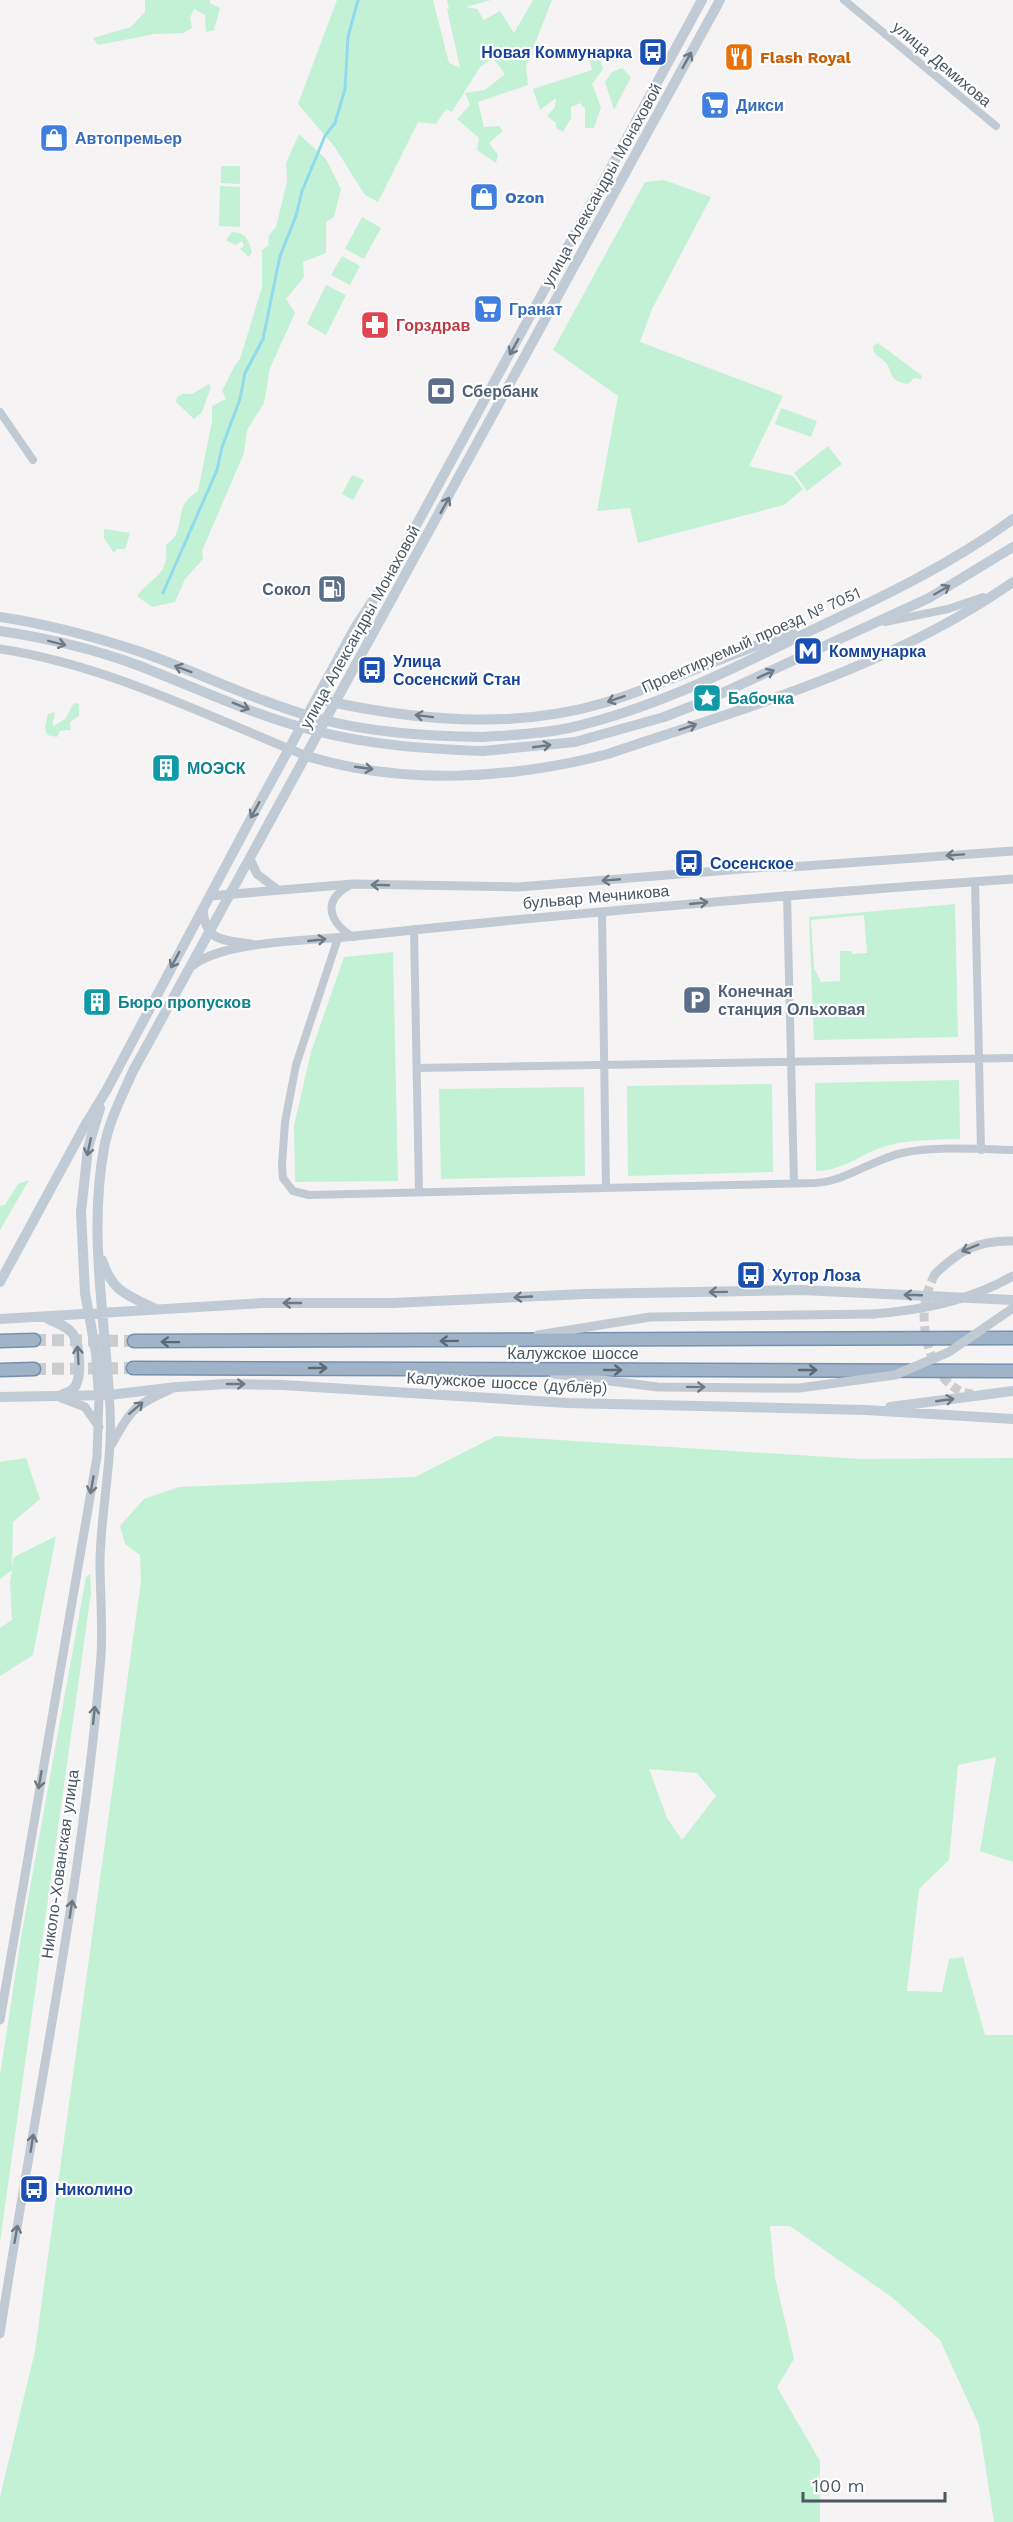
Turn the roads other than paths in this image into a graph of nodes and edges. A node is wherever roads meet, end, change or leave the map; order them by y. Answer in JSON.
{"nodes":[{"id":1,"x":702,"y":0,"type":"edge"},
{"id":2,"x":720,"y":0,"type":"edge"},
{"id":3,"x":844,"y":0,"type":"edge"},
{"id":4,"x":996,"y":126,"type":"dead end"},
{"id":5,"x":0,"y":412,"type":"edge"},
{"id":6,"x":33,"y":460,"type":"dead end"},
{"id":7,"x":1013,"y":519,"type":"edge"},
{"id":8,"x":1013,"y":547,"type":"edge"},
{"id":9,"x":1009,"y":585,"type":"edge"},
{"id":10,"x":0,"y":617,"type":"edge"},
{"id":11,"x":829,"y":622,"type":"junction"},
{"id":12,"x":878,"y":623,"type":"junction"},
{"id":13,"x":0,"y":631,"type":"edge"},
{"id":14,"x":0,"y":649,"type":"edge"},
{"id":15,"x":317,"y":699,"type":"junction"},
{"id":16,"x":336,"y":703,"type":"junction"},
{"id":17,"x":289,"y":749,"type":"junction"},
{"id":18,"x":307,"y":756,"type":"junction"},
{"id":19,"x":1013,"y":851,"type":"edge"},
{"id":20,"x":250,"y":859,"type":"junction"},
{"id":21,"x":1013,"y":879,"type":"edge"},
{"id":22,"x":975,"y":882,"type":"junction"},
{"id":23,"x":353,"y":884,"type":"junction"},
{"id":24,"x":278,"y":890,"type":"junction"},
{"id":25,"x":230,"y":894,"type":"junction"},
{"id":26,"x":787,"y":895,"type":"junction"},
{"id":27,"x":210,"y":896,"type":"junction"},
{"id":28,"x":203,"y":909,"type":"junction"},
{"id":29,"x":602,"y":913,"type":"junction"},
{"id":30,"x":414,"y":929,"type":"junction"},
{"id":31,"x":208,"y":931,"type":"junction"},
{"id":32,"x":352,"y":937,"type":"junction"},
{"id":33,"x":338,"y":938,"type":"junction"},
{"id":34,"x":259,"y":946,"type":"junction"},
{"id":35,"x":188,"y":969,"type":"junction"},
{"id":36,"x":979,"y":1058,"type":"junction"},
{"id":37,"x":1013,"y":1058,"type":"edge"},
{"id":38,"x":792,"y":1062,"type":"junction"},
{"id":39,"x":605,"y":1065,"type":"junction"},
{"id":40,"x":417,"y":1068,"type":"junction"},
{"id":41,"x":106,"y":1091,"type":"junction"},
{"id":42,"x":981,"y":1150,"type":"junction"},
{"id":43,"x":1013,"y":1150,"type":"edge"},
{"id":44,"x":794,"y":1183,"type":"junction"},
{"id":45,"x":606,"y":1188,"type":"junction"},
{"id":46,"x":419,"y":1192,"type":"junction"},
{"id":47,"x":1013,"y":1241,"type":"edge"},
{"id":48,"x":97,"y":1244,"type":"junction"},
{"id":49,"x":935,"y":1274,"type":"tunnel mouth"},
{"id":50,"x":1013,"y":1276,"type":"edge"},
{"id":51,"x":0,"y":1282,"type":"edge"},
{"id":52,"x":1013,"y":1300,"type":"edge"},
{"id":53,"x":154,"y":1308,"type":"junction"},
{"id":54,"x":1013,"y":1308,"type":"edge"},
{"id":55,"x":102,"y":1313,"type":"junction"},
{"id":56,"x":90,"y":1314,"type":"junction"},
{"id":57,"x":46,"y":1318,"type":"junction"},
{"id":58,"x":0,"y":1319,"type":"edge"},
{"id":59,"x":1013,"y":1338,"type":"edge"},
{"id":60,"x":34,"y":1340,"type":"tunnel mouth"},
{"id":61,"x":507,"y":1340,"type":"junction"},
{"id":62,"x":0,"y":1341,"type":"edge"},
{"id":63,"x":134,"y":1341,"type":"tunnel mouth"},
{"id":64,"x":133,"y":1368,"type":"tunnel mouth"},
{"id":65,"x":34,"y":1369,"type":"tunnel mouth"},
{"id":66,"x":513,"y":1369,"type":"junction"},
{"id":67,"x":0,"y":1370,"type":"edge"},
{"id":68,"x":1013,"y":1371,"type":"edge"},
{"id":69,"x":177,"y":1387,"type":"junction"},
{"id":70,"x":1013,"y":1391,"type":"edge"},
{"id":71,"x":104,"y":1395,"type":"junction"},
{"id":72,"x":57,"y":1396,"type":"junction"},
{"id":73,"x":0,"y":1397,"type":"edge"},
{"id":74,"x":866,"y":1410,"type":"junction"},
{"id":75,"x":1013,"y":1419,"type":"edge"},
{"id":76,"x":99,"y":1427,"type":"junction"},
{"id":77,"x":110,"y":1446,"type":"junction"},
{"id":78,"x":0,"y":2020,"type":"edge"},
{"id":79,"x":0,"y":2334,"type":"edge"}],
"edges":[{"from":1,"to":15,"type":"main road","name":"улица Александры Монаховой","one_way":true},
{"from":16,"to":2,"type":"main road","name":"улица Александры Монаховой","one_way":true},
{"from":3,"to":4,"type":"street","name":"улица Демихова"},
{"from":5,"to":6,"type":"street"},
{"from":7,"to":11,"type":"main road","name":"Проектируемый проезд № 7051"},
{"from":12,"to":8,"type":"main road","name":"Проектируемый проезд № 7051","one_way":true},
{"from":9,"to":12,"type":"street"},
{"from":18,"to":9,"type":"main road","one_way":true},
{"from":11,"to":10,"type":"main road","name":"Проектируемый проезд № 7051","one_way":true,"bridge":true},
{"from":11,"to":16,"type":"main road","one_way":true},
{"from":13,"to":12,"type":"main road","name":"Проектируемый проезд № 7051","one_way":true,"bridge":true},
{"from":14,"to":17,"type":"street"},
{"from":15,"to":16,"type":"main road"},
{"from":15,"to":17,"type":"main road","name":"улица Александры Монаховой"},
{"from":16,"to":18,"type":"main road","name":"улица Александры Монаховой"},
{"from":17,"to":18,"type":"street"},
{"from":17,"to":27,"type":"main road","name":"улица Александры Монаховой","one_way":true},
{"from":18,"to":20,"type":"main road","name":"улица Александры Монаховой"},
{"from":19,"to":23,"type":"street","name":"бульвар Мечникова","one_way":true},
{"from":20,"to":24,"type":"street"},
{"from":20,"to":25,"type":"main road","name":"улица Александры Монаховой"},
{"from":21,"to":22,"type":"street","name":"бульвар Мечникова"},
{"from":22,"to":26,"type":"street","name":"бульвар Мечникова"},
{"from":22,"to":36,"type":"street"},
{"from":23,"to":24,"type":"street","name":"бульвар Мечникова"},
{"from":23,"to":32,"type":"street"},
{"from":24,"to":25,"type":"street","name":"бульвар Мечникова"},
{"from":25,"to":27,"type":"street","name":"бульвар Мечникова"},
{"from":25,"to":31,"type":"main road","name":"улица Александры Монаховой"},
{"from":29,"to":26,"type":"street","name":"бульвар Мечникова","one_way":true},
{"from":26,"to":38,"type":"street"},
{"from":27,"to":28,"type":"main road","name":"улица Александры Монаховой"},
{"from":28,"to":31,"type":"street"},
{"from":28,"to":41,"type":"main road","name":"улица Александры Монаховой","one_way":true},
{"from":29,"to":30,"type":"street","name":"бульвар Мечникова"},
{"from":29,"to":39,"type":"street"},
{"from":30,"to":32,"type":"street","name":"бульвар Мечникова"},
{"from":30,"to":40,"type":"street"},
{"from":31,"to":34,"type":"street"},
{"from":31,"to":35,"type":"main road","name":"улица Александры Монаховой"},
{"from":32,"to":33,"type":"street","name":"бульвар Мечникова"},
{"from":34,"to":33,"type":"street","name":"бульвар Мечникова","one_way":true},
{"from":33,"to":46,"type":"street"},
{"from":34,"to":35,"type":"street","name":"бульвар Мечникова"},
{"from":35,"to":48,"type":"main road","name":"улица Александры Монаховой"},
{"from":36,"to":37,"type":"street"},
{"from":36,"to":38,"type":"street"},
{"from":36,"to":42,"type":"street"},
{"from":38,"to":39,"type":"street"},
{"from":38,"to":44,"type":"street"},
{"from":39,"to":40,"type":"street"},
{"from":39,"to":45,"type":"street"},
{"from":40,"to":46,"type":"street"},
{"from":41,"to":51,"type":"main road","name":"улица Александры Монаховой"},
{"from":41,"to":56,"type":"main road","name":"улица Александры Монаховой","one_way":true},
{"from":42,"to":43,"type":"street"},
{"from":42,"to":44,"type":"street"},
{"from":44,"to":45,"type":"street"},
{"from":45,"to":46,"type":"street"},
{"from":47,"to":49,"type":"street","one_way":true},
{"from":48,"to":53,"type":"main road"},
{"from":48,"to":55,"type":"main road","name":"улица Александры Монаховой"},
{"from":50,"to":61,"type":"street","bridge":true},
{"from":52,"to":53,"type":"main road","one_way":true},
{"from":53,"to":55,"type":"main road"},
{"from":66,"to":54,"type":"street","one_way":true,"bridge":true},
{"from":55,"to":56,"type":"main road"},
{"from":55,"to":71,"type":"main road","name":"улица Александры Монаховой"},
{"from":56,"to":57,"type":"main road"},
{"from":56,"to":71,"type":"main road","name":"улица Александры Монаховой"},
{"from":57,"to":58,"type":"main road"},
{"from":72,"to":57,"type":"main road","one_way":true},
{"from":59,"to":61,"type":"highway","name":"Калужское шоссе"},
{"from":60,"to":62,"type":"highway"},
{"from":61,"to":63,"type":"highway","name":"Калужское шоссе","one_way":true},
{"from":64,"to":66,"type":"highway","name":"Калужское шоссе","one_way":true},
{"from":65,"to":67,"type":"highway"},
{"from":66,"to":68,"type":"highway","name":"Калужское шоссе","one_way":true},
{"from":69,"to":71,"type":"main road","name":"Калужское шоссе (дублёр)"},
{"from":69,"to":74,"type":"main road","name":"Калужское шоссе (дублёр)","one_way":true},
{"from":77,"to":69,"type":"street","one_way":true},
{"from":74,"to":70,"type":"main road","one_way":true},
{"from":71,"to":72,"type":"main road","name":"Калужское шоссе (дублёр)"},
{"from":71,"to":76,"type":"street","name":"Николо-Хованская улица"},
{"from":71,"to":77,"type":"street","name":"Николо-Хованская улица"},
{"from":72,"to":73,"type":"main road","name":"Калужское шоссе (дублёр)"},
{"from":72,"to":76,"type":"street"},
{"from":74,"to":75,"type":"main road","name":"Калужское шоссе (дублёр)"},
{"from":76,"to":78,"type":"street","name":"Николо-Хованская улица","one_way":true},
{"from":79,"to":77,"type":"street","name":"Николо-Хованская улица","one_way":true}]}
